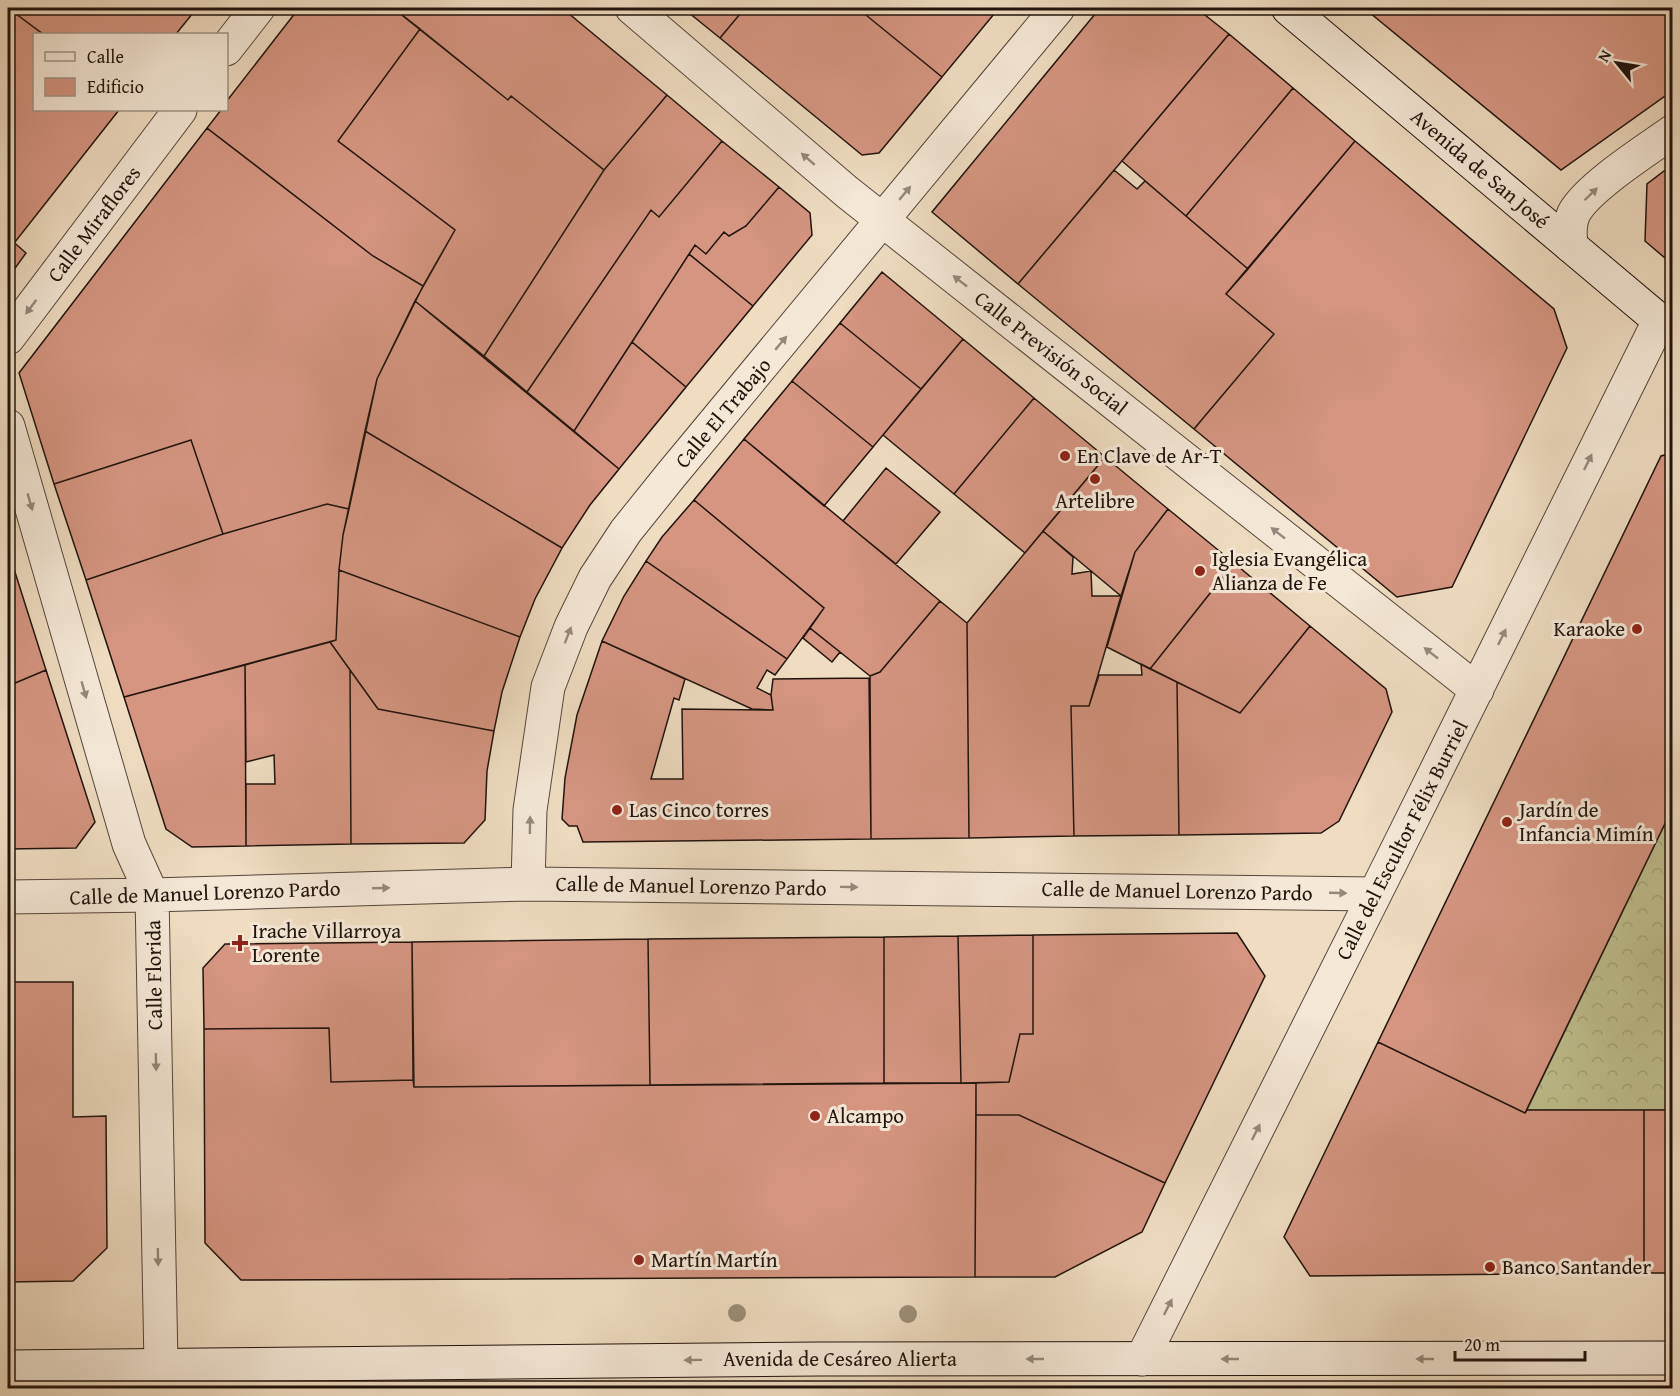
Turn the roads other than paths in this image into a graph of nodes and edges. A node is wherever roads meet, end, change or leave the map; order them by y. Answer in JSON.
{"nodes":[{"id":1,"x":258,"y":8,"type":"edge"},
{"id":2,"x":632,"y":8,"type":"edge"},
{"id":3,"x":1058,"y":8,"type":"edge"},
{"id":4,"x":1288,"y":8,"type":"edge"},
{"id":5,"x":228,"y":46,"type":"edge"},
{"id":6,"x":179,"y":111,"type":"edge"},
{"id":7,"x":1672,"y":132,"type":"edge"},
{"id":8,"x":882,"y":220,"type":"junction"},
{"id":9,"x":1571,"y":246,"type":"junction"},
{"id":10,"x":1666,"y":325,"type":"edge"},
{"id":11,"x":8,"y":338,"type":"edge"},
{"id":12,"x":8,"y":426,"type":"edge"},
{"id":13,"x":1477,"y":690,"type":"junction"},
{"id":14,"x":528,"y":884,"type":"junction"},
{"id":15,"x":1375,"y":894,"type":"junction"},
{"id":16,"x":152,"y":895,"type":"junction"},
{"id":17,"x":8,"y":897,"type":"edge"},
{"id":18,"x":1672,"y":1358,"type":"edge"},
{"id":19,"x":1142,"y":1359,"type":"junction"},
{"id":20,"x":161,"y":1365,"type":"junction"},
{"id":21,"x":8,"y":1367,"type":"edge"}],
"edges":[{"from":1,"to":5,"type":"street"},
{"from":8,"to":2,"type":"street","name":"Calle Previsión Social","one_way":true},
{"from":8,"to":3,"type":"street","name":"Calle El Trabajo","one_way":true},
{"from":4,"to":9,"type":"street","name":"Avenida de San José"},
{"from":6,"to":11,"type":"street","name":"Calle Miraflores","one_way":true},
{"from":9,"to":7,"type":"street","one_way":true},
{"from":13,"to":8,"type":"street","name":"Calle Previsión Social","one_way":true},
{"from":14,"to":8,"type":"street","name":"Calle El Trabajo","one_way":true},
{"from":9,"to":10,"type":"street","name":"Avenida de San José"},
{"from":13,"to":10,"type":"street","name":"Calle del Escultor Félix Burriel","one_way":true},
{"from":12,"to":16,"type":"street","name":"Calle Florida","one_way":true},
{"from":13,"to":15,"type":"street","name":"Calle del Escultor Félix Burriel"},
{"from":14,"to":15,"type":"street","name":"Calle de Manuel Lorenzo Pardo","one_way":true},
{"from":16,"to":14,"type":"street","name":"Calle de Manuel Lorenzo Pardo","one_way":true},
{"from":19,"to":15,"type":"street","name":"Calle del Escultor Félix Burriel","one_way":true},
{"from":16,"to":17,"type":"street","name":"Calle de Manuel Lorenzo Pardo"},
{"from":16,"to":20,"type":"street","name":"Calle Florida","one_way":true},
{"from":18,"to":19,"type":"street","name":"Avenida de Cesáreo Alierta","one_way":true},
{"from":19,"to":20,"type":"street","name":"Avenida de Cesáreo Alierta","one_way":true},
{"from":20,"to":21,"type":"street","name":"Avenida de Cesáreo Alierta"}]}
